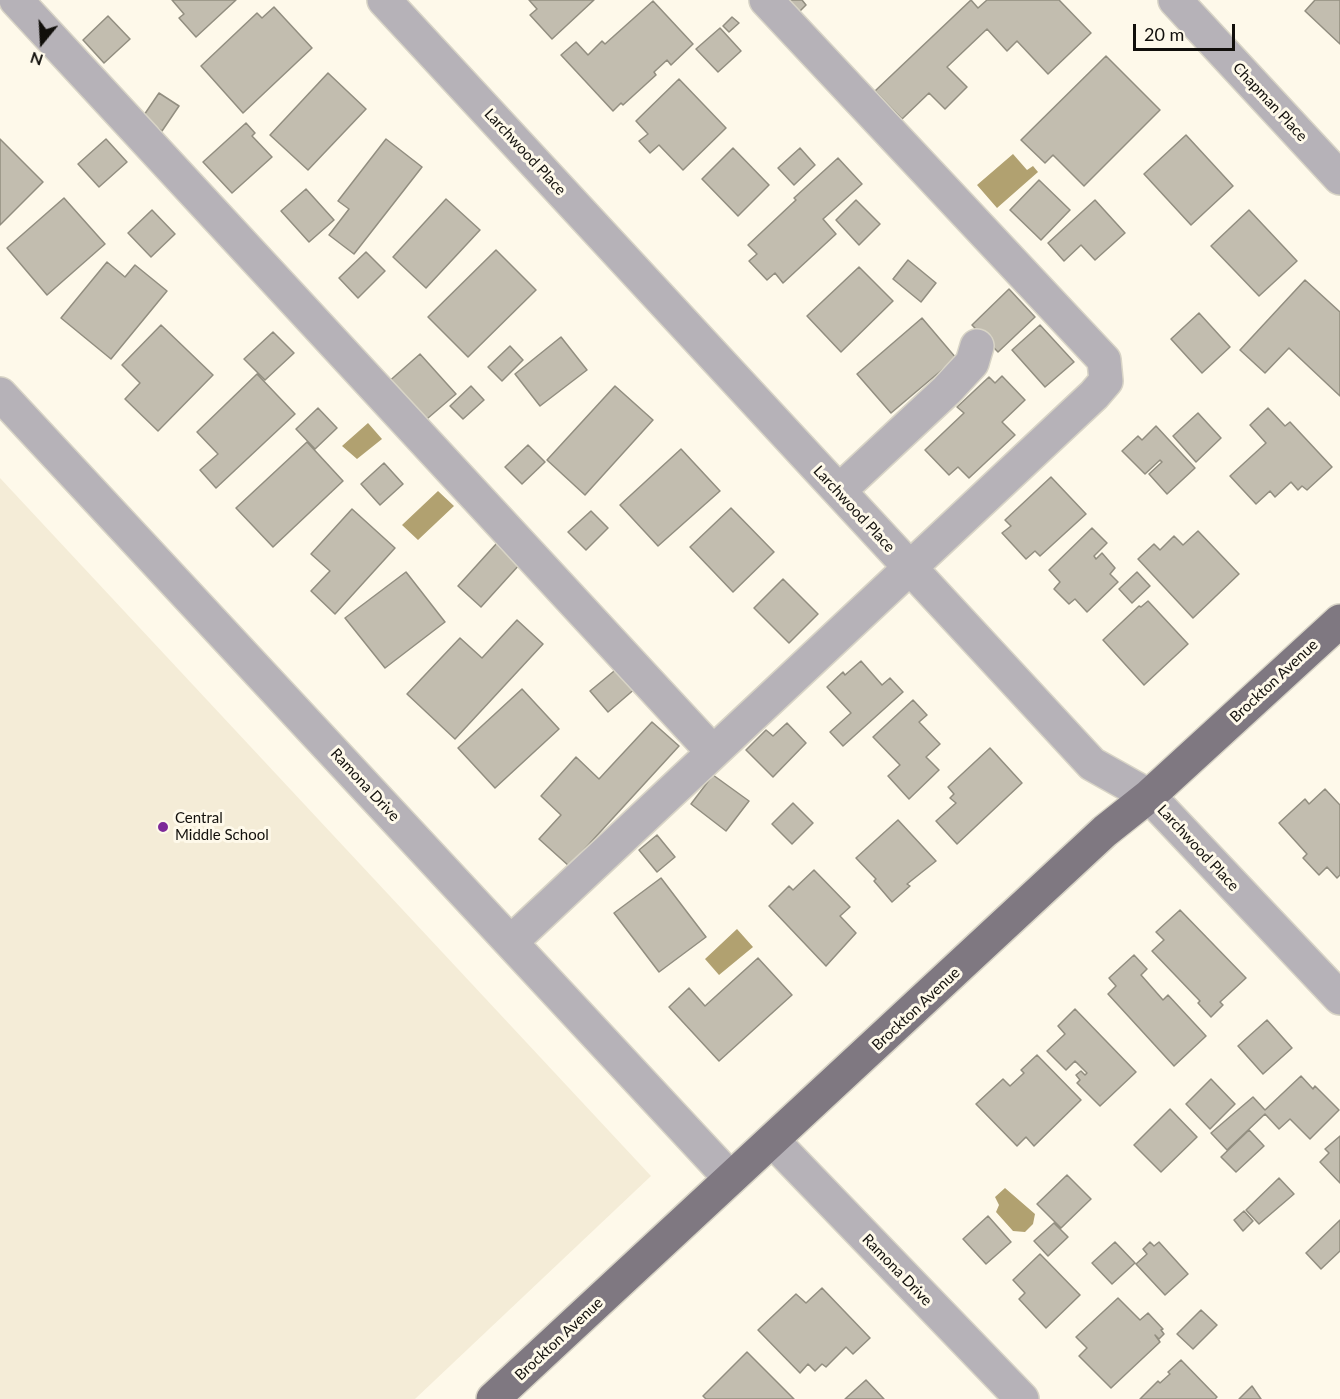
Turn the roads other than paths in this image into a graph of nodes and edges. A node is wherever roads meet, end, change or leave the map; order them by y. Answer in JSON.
{"nodes":[{"id":1,"x":16,"y":0,"type":"edge"},
{"id":2,"x":384,"y":0,"type":"edge"},
{"id":3,"x":766,"y":0,"type":"edge"},
{"id":4,"x":1175,"y":0,"type":"edge"},
{"id":5,"x":1340,"y":178,"type":"edge"},
{"id":6,"x":977,"y":346,"type":"dead end"},
{"id":7,"x":0,"y":394,"type":"edge"},
{"id":8,"x":838,"y":491,"type":"junction"},
{"id":9,"x":909,"y":567,"type":"junction"},
{"id":10,"x":1340,"y":621,"type":"edge"},
{"id":11,"x":712,"y":752,"type":"junction"},
{"id":12,"x":1149,"y":796,"type":"junction"},
{"id":13,"x":511,"y":942,"type":"junction"},
{"id":14,"x":1340,"y":998,"type":"edge"},
{"id":15,"x":773,"y":1141,"type":"junction"},
{"id":16,"x":730,"y":1178,"type":"junction"},
{"id":17,"x":493,"y":1399,"type":"edge"},
{"id":18,"x":1022,"y":1399,"type":"edge"}],
"edges":[{"from":1,"to":11,"type":"street"},
{"from":2,"to":8,"type":"street","name":"Larchwood Place"},
{"from":3,"to":9,"type":"street"},
{"from":4,"to":5,"type":"street","name":"Chapman Place"},
{"from":6,"to":8,"type":"street"},
{"from":7,"to":13,"type":"street","name":"Ramona Drive"},
{"from":8,"to":9,"type":"street","name":"Larchwood Place"},
{"from":9,"to":11,"type":"street"},
{"from":9,"to":12,"type":"street","name":"Larchwood Place"},
{"from":10,"to":12,"type":"main road","name":"Brockton Avenue"},
{"from":11,"to":13,"type":"street"},
{"from":12,"to":14,"type":"street","name":"Larchwood Place"},
{"from":12,"to":15,"type":"main road","name":"Brockton Avenue"},
{"from":13,"to":16,"type":"street","name":"Ramona Drive"},
{"from":15,"to":16,"type":"main road","name":"Brockton Avenue"},
{"from":15,"to":18,"type":"street","name":"Ramona Drive"},
{"from":16,"to":17,"type":"main road","name":"Brockton Avenue"}]}
